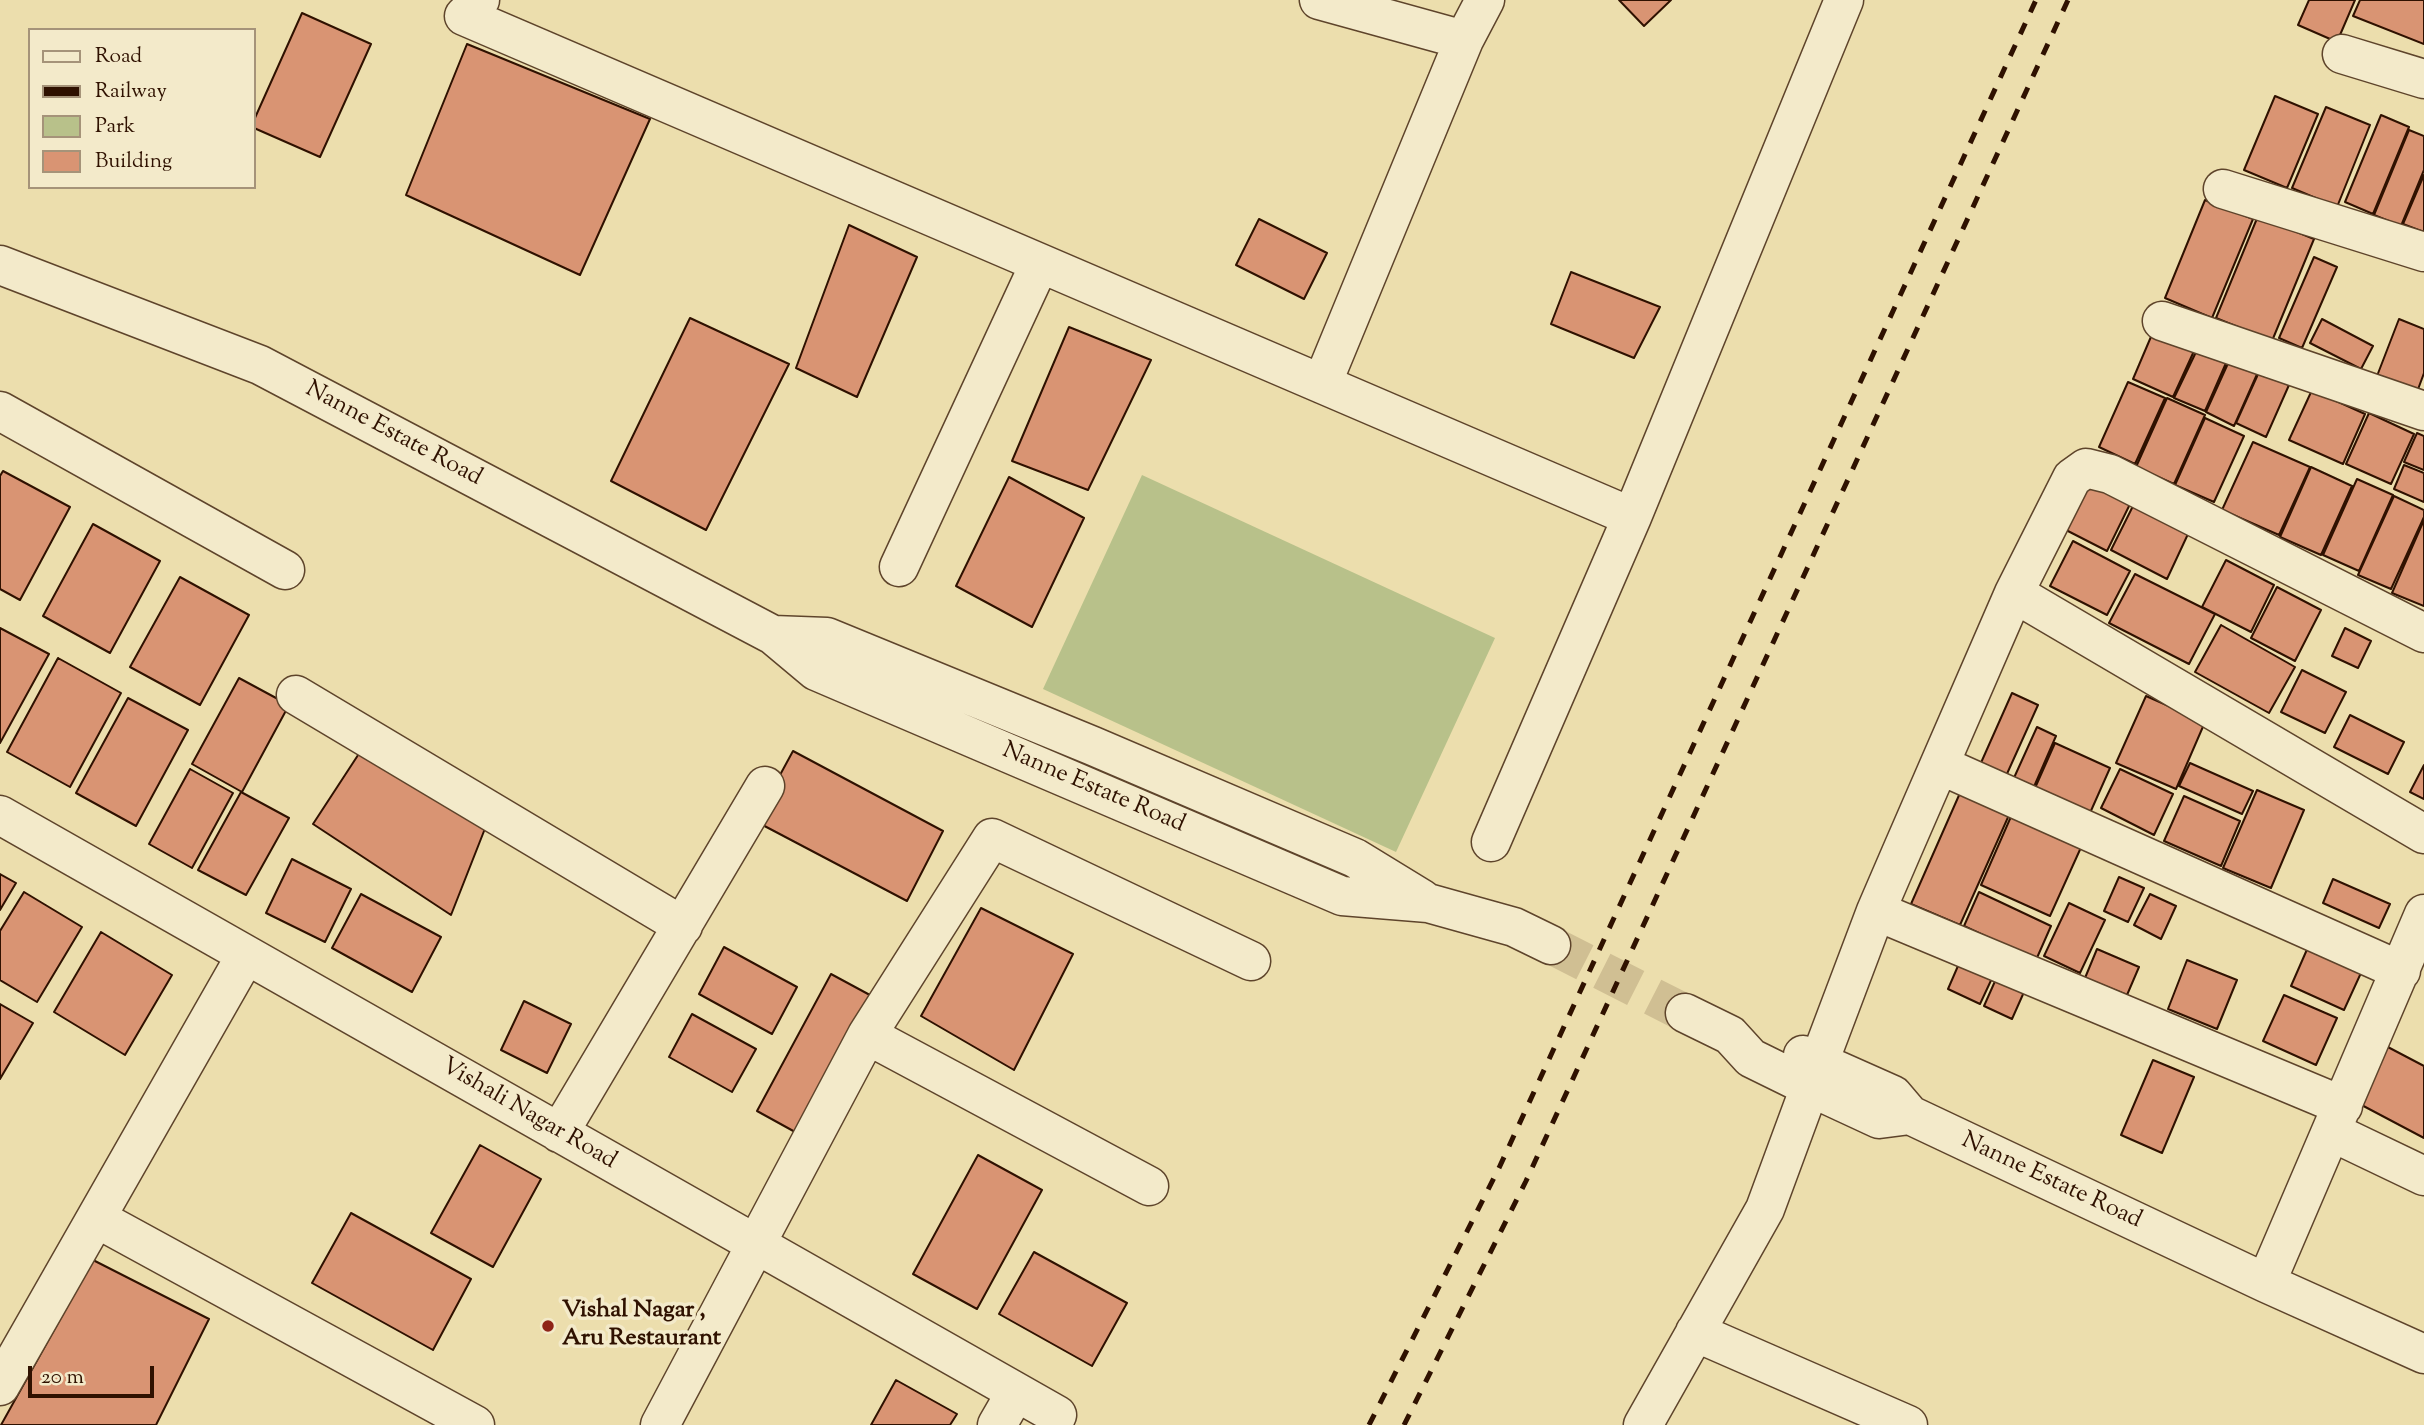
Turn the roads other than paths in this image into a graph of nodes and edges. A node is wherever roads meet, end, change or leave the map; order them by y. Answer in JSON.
{"nodes":[{"id":1,"x":480,"y":0,"type":"edge"},
{"id":2,"x":1319,"y":0,"type":"edge"},
{"id":3,"x":1485,"y":0,"type":"edge"},
{"id":4,"x":1844,"y":0,"type":"edge"},
{"id":5,"x":1464,"y":40,"type":"junction"},
{"id":6,"x":2342,"y":54,"type":"dead end"},
{"id":7,"x":2424,"y":79,"type":"edge"},
{"id":8,"x":2223,"y":189,"type":"dead end"},
{"id":9,"x":2424,"y":252,"type":"edge"},
{"id":10,"x":1040,"y":263,"type":"junction"},
{"id":11,"x":0,"y":265,"type":"edge"},
{"id":12,"x":2162,"y":321,"type":"dead end"},
{"id":13,"x":1322,"y":384,"type":"junction"},
{"id":14,"x":0,"y":411,"type":"edge"},
{"id":15,"x":2424,"y":411,"type":"edge"},
{"id":16,"x":1632,"y":517,"type":"junction"},
{"id":17,"x":899,"y":567,"type":"dead end"},
{"id":18,"x":285,"y":570,"type":"dead end"},
{"id":19,"x":2014,"y":593,"type":"junction"},
{"id":20,"x":2424,"y":633,"type":"edge"},
{"id":21,"x":296,"y":695,"type":"dead end"},
{"id":22,"x":1940,"y":765,"type":"junction"},
{"id":23,"x":765,"y":786,"type":"dead end"},
{"id":24,"x":0,"y":815,"type":"edge"},
{"id":25,"x":2424,"y":835,"type":"edge"},
{"id":26,"x":1490,"y":842,"type":"dead end"},
{"id":27,"x":1876,"y":911,"type":"junction"},
{"id":28,"x":2424,"y":914,"type":"edge"},
{"id":29,"x":683,"y":926,"type":"junction"},
{"id":30,"x":1551,"y":945,"type":"tunnel mouth"},
{"id":31,"x":246,"y":955,"type":"junction"},
{"id":32,"x":1251,"y":961,"type":"dead end"},
{"id":33,"x":2401,"y":971,"type":"junction"},
{"id":34,"x":1685,"y":1013,"type":"tunnel mouth"},
{"id":35,"x":867,"y":1035,"type":"junction"},
{"id":36,"x":1814,"y":1075,"type":"junction"},
{"id":37,"x":2337,"y":1119,"type":"junction"},
{"id":38,"x":559,"y":1133,"type":"junction"},
{"id":39,"x":2424,"y":1176,"type":"edge"},
{"id":40,"x":1149,"y":1186,"type":"dead end"},
{"id":41,"x":96,"y":1218,"type":"junction"},
{"id":42,"x":756,"y":1245,"type":"junction"},
{"id":43,"x":2266,"y":1283,"type":"junction"},
{"id":44,"x":1695,"y":1332,"type":"junction"},
{"id":45,"x":2424,"y":1354,"type":"edge"},
{"id":46,"x":0,"y":1386,"type":"edge"},
{"id":47,"x":1016,"y":1392,"type":"junction"},
{"id":48,"x":1057,"y":1415,"type":"dead end"},
{"id":49,"x":475,"y":1425,"type":"edge"},
{"id":50,"x":660,"y":1425,"type":"edge"},
{"id":51,"x":998,"y":1425,"type":"edge"},
{"id":52,"x":1643,"y":1425,"type":"edge"},
{"id":53,"x":1908,"y":1425,"type":"edge"}],
"edges":[{"from":1,"to":10,"type":"street"},
{"from":2,"to":5,"type":"street"},
{"from":3,"to":5,"type":"street"},
{"from":4,"to":16,"type":"street"},
{"from":5,"to":13,"type":"street"},
{"from":6,"to":7,"type":"street"},
{"from":8,"to":9,"type":"street"},
{"from":10,"to":13,"type":"street"},
{"from":10,"to":17,"type":"street"},
{"from":11,"to":30,"type":"street","name":"Nanne Estate Road"},
{"from":12,"to":15,"type":"street"},
{"from":13,"to":16,"type":"street"},
{"from":14,"to":18,"type":"street"},
{"from":16,"to":26,"type":"street"},
{"from":19,"to":20,"type":"street"},
{"from":19,"to":22,"type":"street"},
{"from":19,"to":25,"type":"street"},
{"from":21,"to":29,"type":"street"},
{"from":22,"to":27,"type":"street"},
{"from":22,"to":33,"type":"street"},
{"from":23,"to":29,"type":"street"},
{"from":24,"to":31,"type":"street","name":"Vishali Nagar Road"},
{"from":27,"to":36,"type":"street"},
{"from":27,"to":37,"type":"street"},
{"from":28,"to":33,"type":"street"},
{"from":29,"to":38,"type":"street"},
{"from":31,"to":38,"type":"street","name":"Vishali Nagar Road"},
{"from":31,"to":41,"type":"street"},
{"from":32,"to":35,"type":"street"},
{"from":33,"to":37,"type":"street"},
{"from":34,"to":36,"type":"street","name":"Nanne Estate Road"},
{"from":35,"to":40,"type":"street"},
{"from":35,"to":42,"type":"street"},
{"from":36,"to":43,"type":"street","name":"Nanne Estate Road"},
{"from":36,"to":44,"type":"street"},
{"from":37,"to":39,"type":"street"},
{"from":37,"to":43,"type":"street"},
{"from":38,"to":42,"type":"street","name":"Vishali Nagar Road"},
{"from":41,"to":46,"type":"street"},
{"from":41,"to":49,"type":"street"},
{"from":42,"to":47,"type":"street","name":"Vishali Nagar Road"},
{"from":42,"to":50,"type":"street"},
{"from":43,"to":45,"type":"street","name":"Nanne Estate Road"},
{"from":44,"to":52,"type":"street"},
{"from":44,"to":53,"type":"street"},
{"from":47,"to":48,"type":"street","name":"Vishali Nagar Road"},
{"from":47,"to":51,"type":"street"}]}
